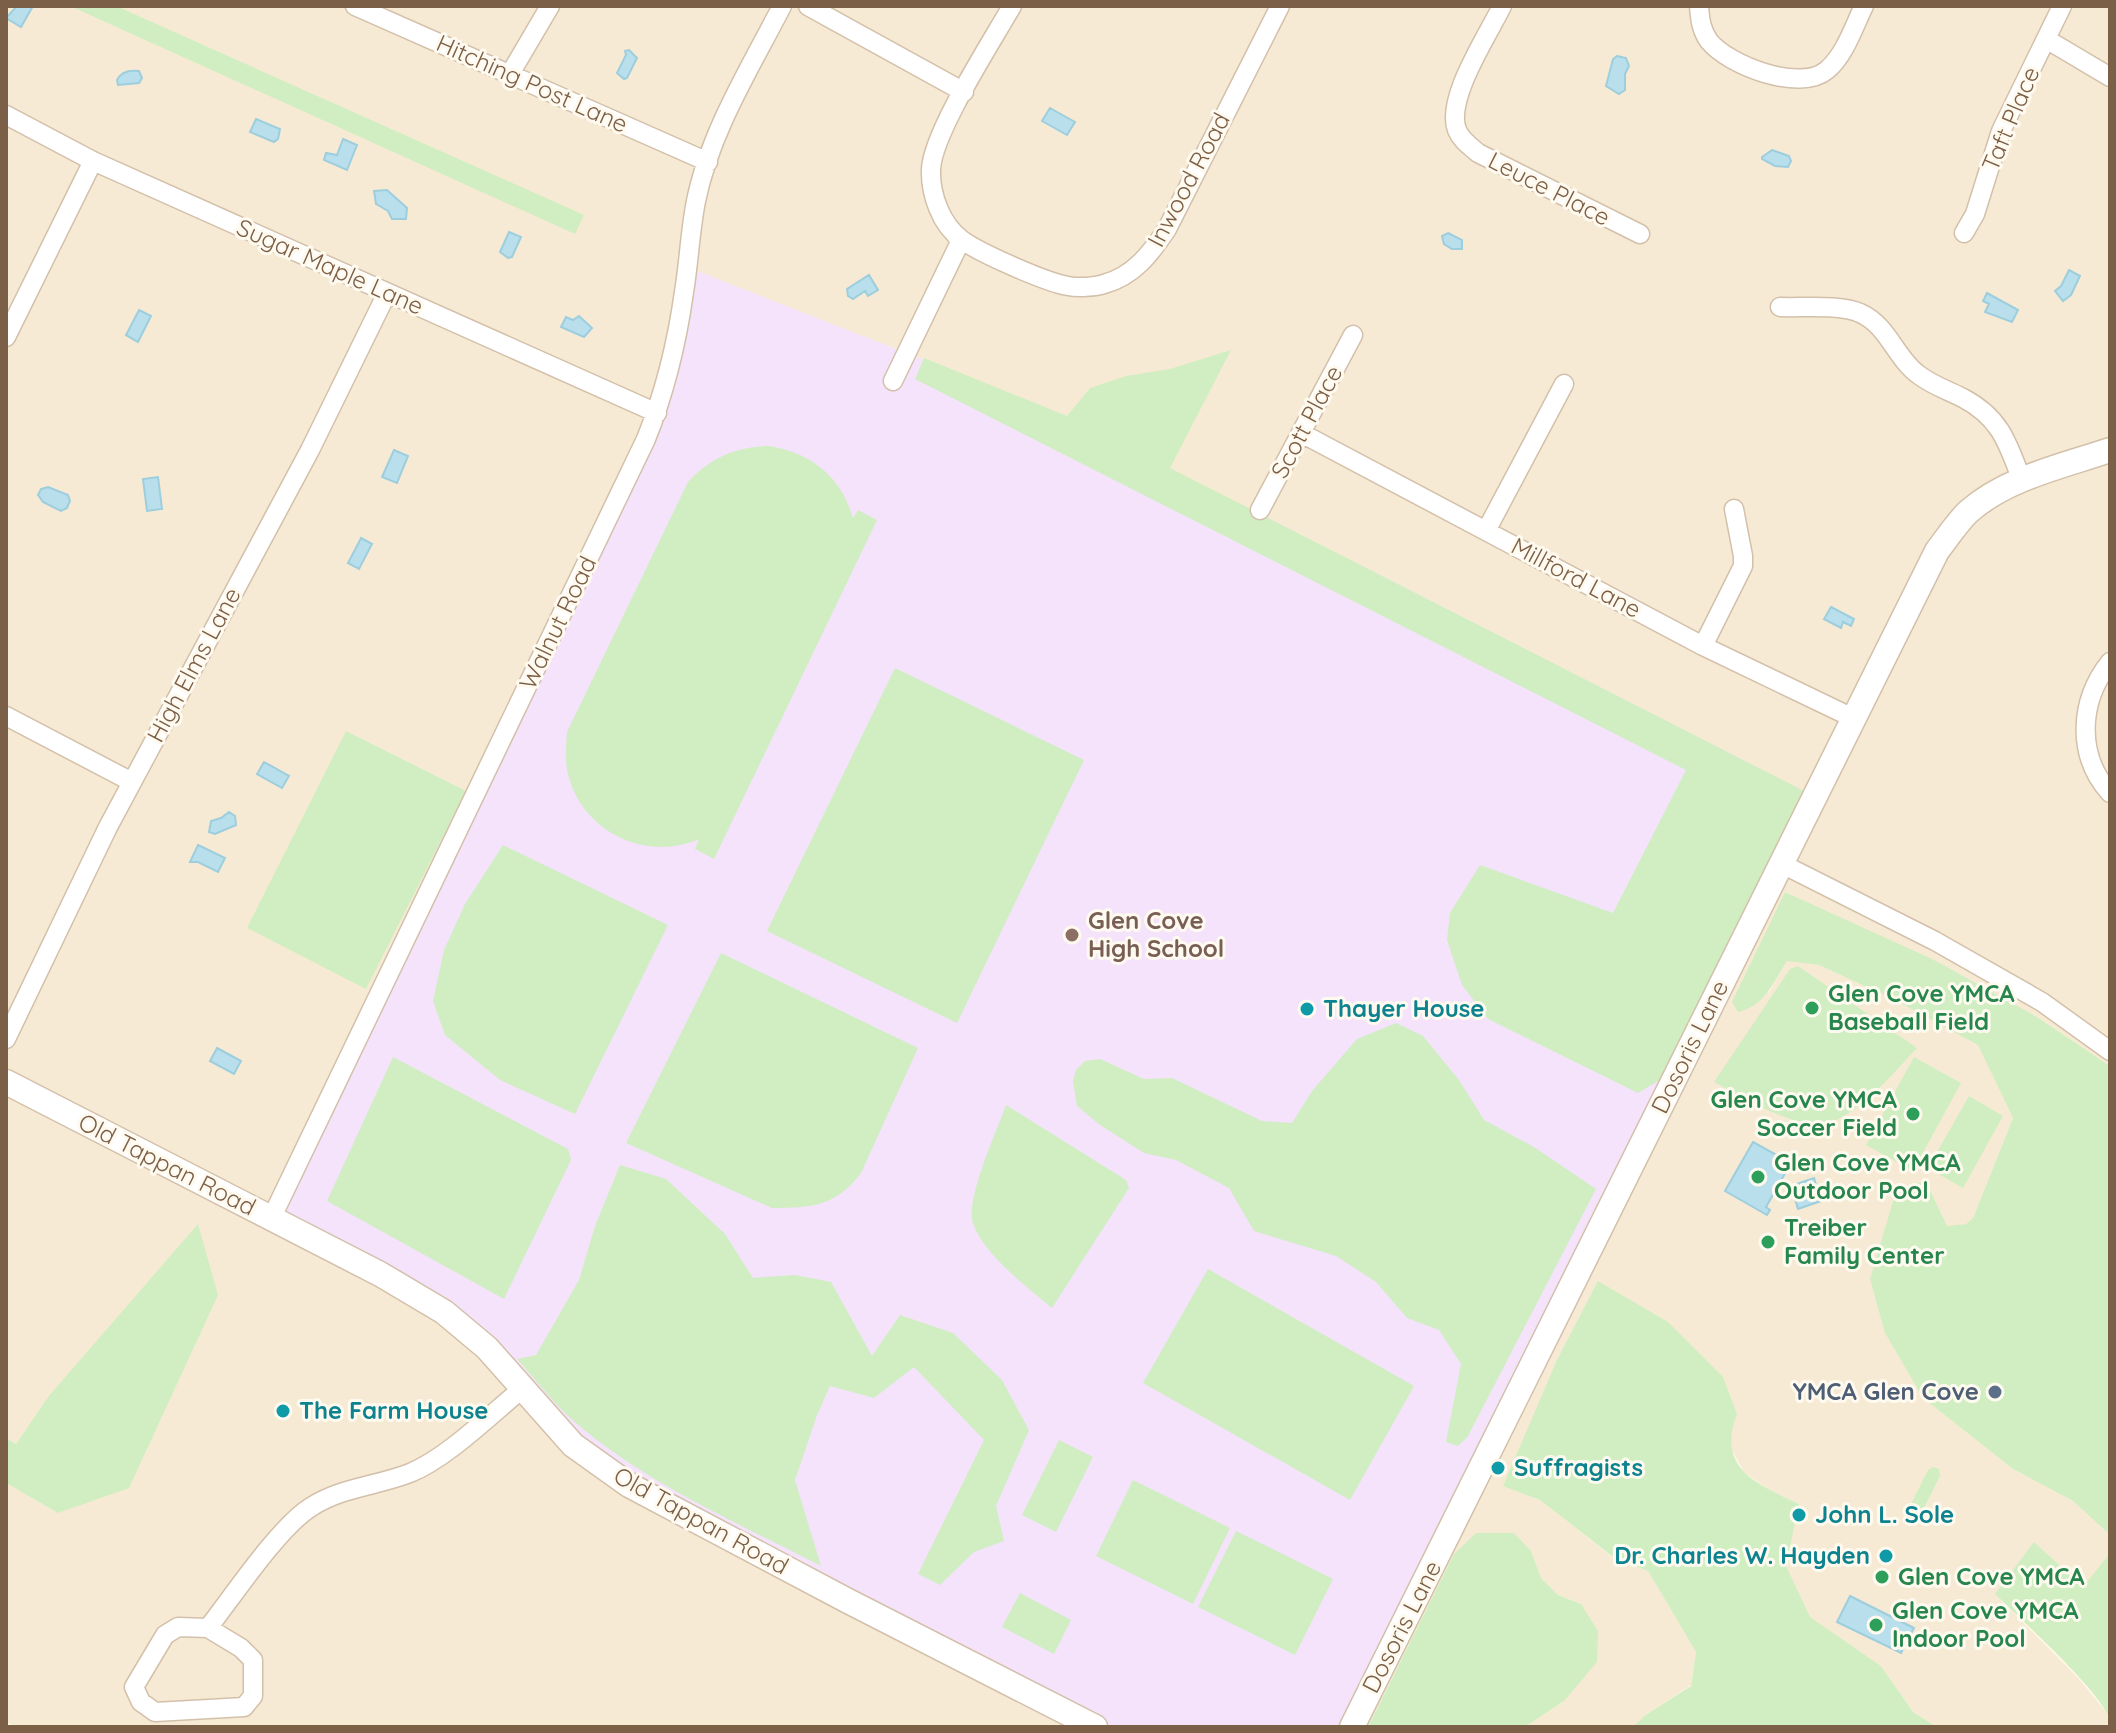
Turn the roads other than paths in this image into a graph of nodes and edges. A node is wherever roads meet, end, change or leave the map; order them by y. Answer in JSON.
{"nodes":[{"id":1,"x":355,"y":6,"type":"edge"},
{"id":2,"x":550,"y":6,"type":"edge"},
{"id":3,"x":782,"y":6,"type":"edge"},
{"id":4,"x":808,"y":6,"type":"edge"},
{"id":5,"x":1012,"y":6,"type":"edge"},
{"id":6,"x":1280,"y":6,"type":"edge"},
{"id":7,"x":1502,"y":6,"type":"edge"},
{"id":8,"x":1699,"y":6,"type":"edge"},
{"id":9,"x":1864,"y":6,"type":"edge"},
{"id":10,"x":2062,"y":6,"type":"edge"},
{"id":11,"x":2046,"y":39,"type":"junction"},
{"id":12,"x":510,"y":74,"type":"junction"},
{"id":13,"x":2110,"y":77,"type":"edge"},
{"id":14,"x":964,"y":92,"type":"junction"},
{"id":15,"x":6,"y":115,"type":"edge"},
{"id":16,"x":93,"y":161,"type":"junction"},
{"id":17,"x":708,"y":162,"type":"junction"},
{"id":18,"x":1964,"y":233,"type":"dead end"},
{"id":19,"x":1640,"y":234,"type":"dead end"},
{"id":20,"x":961,"y":240,"type":"junction"},
{"id":21,"x":387,"y":293,"type":"junction"},
{"id":22,"x":1780,"y":307,"type":"dead end"},
{"id":23,"x":1353,"y":335,"type":"dead end"},
{"id":24,"x":6,"y":337,"type":"edge"},
{"id":25,"x":893,"y":381,"type":"dead end"},
{"id":26,"x":1564,"y":384,"type":"dead end"},
{"id":27,"x":657,"y":413,"type":"junction"},
{"id":28,"x":1301,"y":433,"type":"junction"},
{"id":29,"x":2110,"y":450,"type":"edge"},
{"id":30,"x":2022,"y":481,"type":"junction"},
{"id":31,"x":1734,"y":509,"type":"dead end"},
{"id":32,"x":1260,"y":510,"type":"dead end"},
{"id":33,"x":1486,"y":531,"type":"junction"},
{"id":34,"x":1703,"y":646,"type":"junction"},
{"id":35,"x":2110,"y":662,"type":"edge"},
{"id":36,"x":6,"y":716,"type":"edge"},
{"id":37,"x":1853,"y":718,"type":"junction"},
{"id":38,"x":132,"y":782,"type":"junction"},
{"id":39,"x":2110,"y":793,"type":"edge"},
{"id":40,"x":1780,"y":863,"type":"junction"},
{"id":41,"x":6,"y":1039,"type":"edge"},
{"id":42,"x":2110,"y":1051,"type":"edge"},
{"id":43,"x":6,"y":1082,"type":"edge"},
{"id":44,"x":271,"y":1219,"type":"junction"},
{"id":45,"x":522,"y":1389,"type":"junction"},
{"id":46,"x":208,"y":1628,"type":"junction"},
{"id":47,"x":1095,"y":1727,"type":"edge"},
{"id":48,"x":1352,"y":1727,"type":"edge"}],
"edges":[{"from":1,"to":12,"type":"street","name":"Hitching Post Lane"},
{"from":2,"to":12,"type":"street"},
{"from":3,"to":17,"type":"street","name":"Walnut Road"},
{"from":4,"to":14,"type":"street"},
{"from":5,"to":14,"type":"street"},
{"from":6,"to":20,"type":"street","name":"Inwood Road"},
{"from":7,"to":19,"type":"street","name":"Leuce Place"},
{"from":8,"to":9,"type":"street"},
{"from":10,"to":11,"type":"street","name":"Taft Place"},
{"from":11,"to":13,"type":"street"},
{"from":11,"to":18,"type":"street","name":"Taft Place"},
{"from":12,"to":17,"type":"street","name":"Hitching Post Lane"},
{"from":14,"to":20,"type":"street"},
{"from":15,"to":16,"type":"street","name":"Sugar Maple Lane"},
{"from":16,"to":21,"type":"street","name":"Sugar Maple Lane"},
{"from":16,"to":24,"type":"street"},
{"from":17,"to":27,"type":"street","name":"Walnut Road"},
{"from":20,"to":25,"type":"street"},
{"from":21,"to":27,"type":"street","name":"Sugar Maple Lane"},
{"from":21,"to":38,"type":"street","name":"High Elms Lane"},
{"from":22,"to":30,"type":"street"},
{"from":23,"to":28,"type":"street","name":"Scott Place"},
{"from":26,"to":33,"type":"street"},
{"from":27,"to":44,"type":"street","name":"Walnut Road"},
{"from":28,"to":32,"type":"street","name":"Scott Place"},
{"from":28,"to":33,"type":"street","name":"Millford Lane"},
{"from":29,"to":30,"type":"street","name":"Dosoris Lane"},
{"from":30,"to":37,"type":"street","name":"Dosoris Lane"},
{"from":31,"to":34,"type":"street"},
{"from":33,"to":34,"type":"street","name":"Millford Lane"},
{"from":34,"to":37,"type":"street","name":"Millford Lane"},
{"from":35,"to":39,"type":"street"},
{"from":36,"to":38,"type":"street"},
{"from":37,"to":40,"type":"street","name":"Dosoris Lane"},
{"from":38,"to":41,"type":"street","name":"High Elms Lane"},
{"from":40,"to":42,"type":"street"},
{"from":40,"to":48,"type":"street","name":"Dosoris Lane"},
{"from":43,"to":44,"type":"street","name":"Old Tappan Road"},
{"from":44,"to":45,"type":"street","name":"Old Tappan Road"},
{"from":45,"to":46,"type":"street"},
{"from":45,"to":47,"type":"street","name":"Old Tappan Road"},
{"from":46,"to":46,"type":"street"}]}
